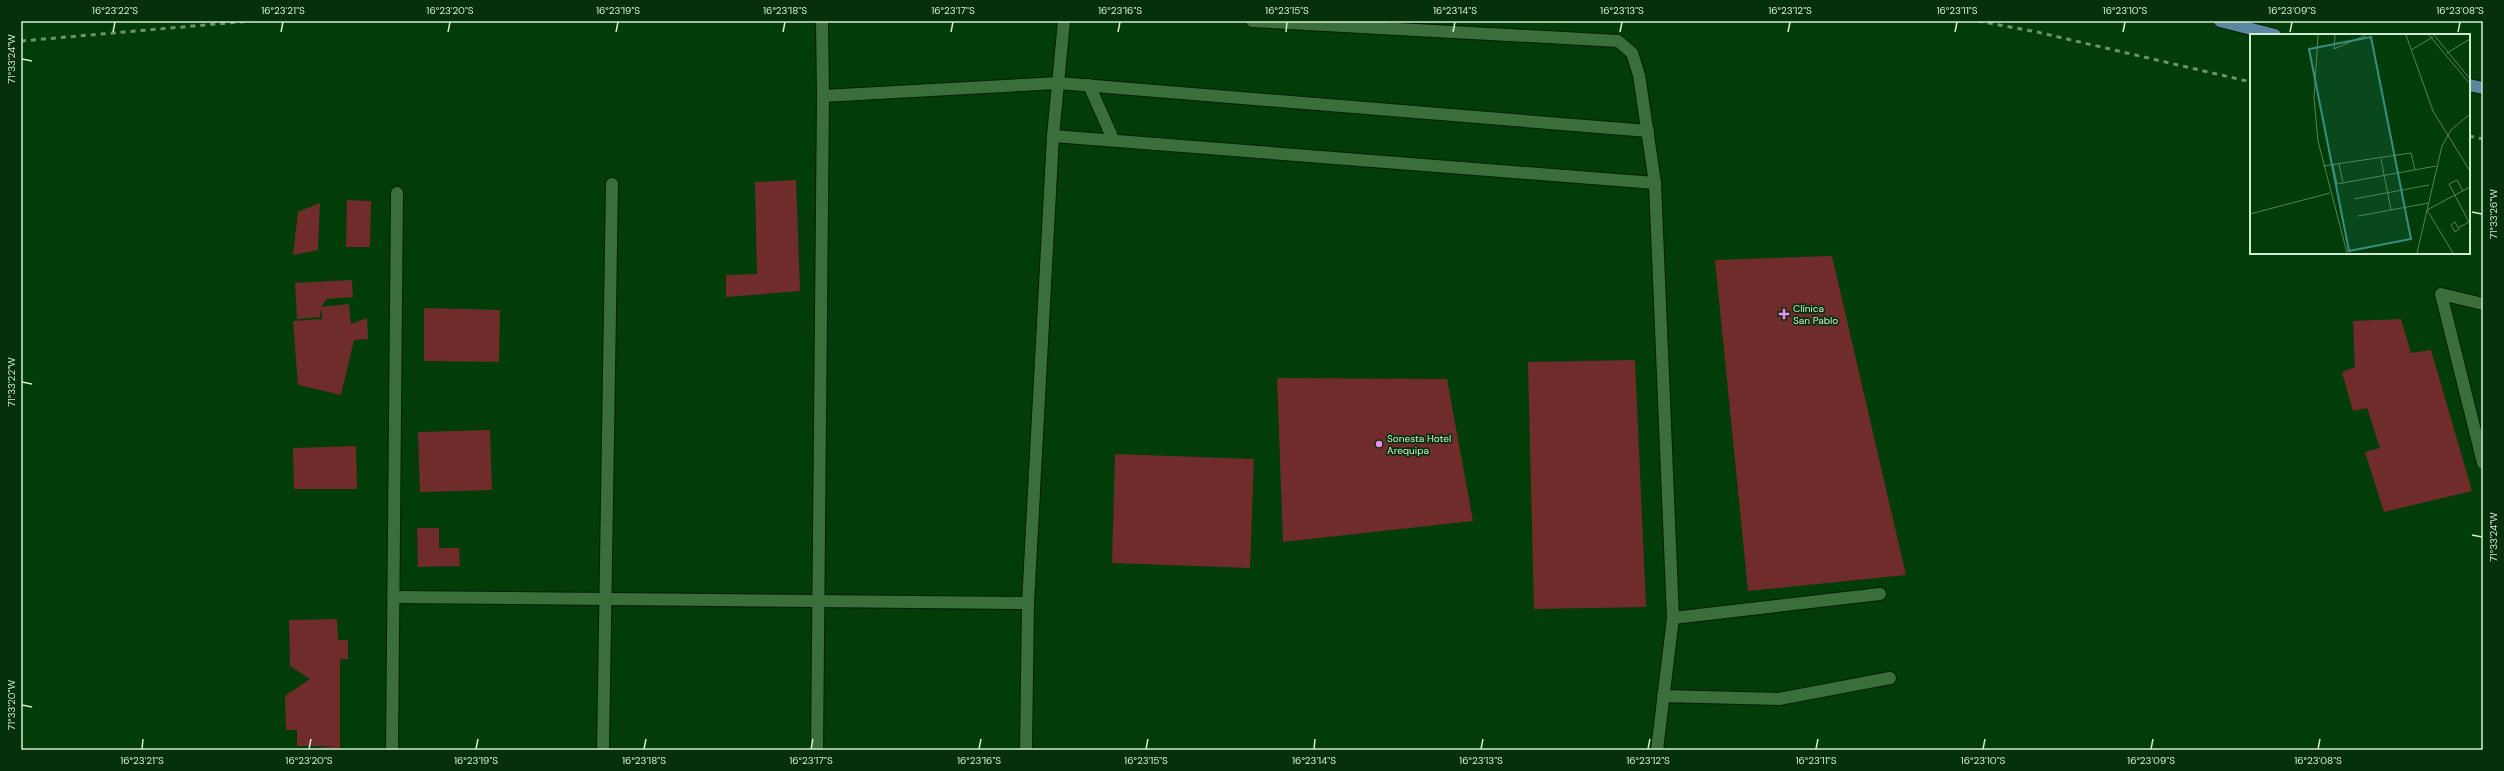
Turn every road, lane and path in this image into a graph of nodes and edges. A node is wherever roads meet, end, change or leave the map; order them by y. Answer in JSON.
{"nodes":[{"id":1,"x":822,"y":21,"type":"edge"},
{"id":2,"x":1064,"y":21,"type":"edge"},
{"id":3,"x":1252,"y":21,"type":"edge"},
{"id":4,"x":2220,"y":21,"type":"edge"},
{"id":5,"x":2271,"y":34,"type":"edge"},
{"id":6,"x":1058,"y":83,"type":"junction"},
{"id":7,"x":1089,"y":85,"type":"junction"},
{"id":8,"x":2470,"y":85,"type":"edge"},
{"id":9,"x":2483,"y":88,"type":"edge"},
{"id":10,"x":824,"y":96,"type":"junction"},
{"id":11,"x":1648,"y":131,"type":"junction"},
{"id":12,"x":1053,"y":136,"type":"junction"},
{"id":13,"x":1114,"y":139,"type":"junction"},
{"id":14,"x":1655,"y":183,"type":"junction"},
{"id":15,"x":612,"y":184,"type":"dead end"},
{"id":16,"x":397,"y":193,"type":"dead end"},
{"id":17,"x":2483,"y":304,"type":"edge"},
{"id":18,"x":2483,"y":463,"type":"edge"},
{"id":19,"x":1880,"y":594,"type":"dead end"},
{"id":20,"x":394,"y":597,"type":"junction"},
{"id":21,"x":604,"y":598,"type":"junction"},
{"id":22,"x":818,"y":600,"type":"junction"},
{"id":23,"x":1028,"y":603,"type":"junction"},
{"id":24,"x":1673,"y":618,"type":"junction"},
{"id":25,"x":1890,"y":678,"type":"dead end"},
{"id":26,"x":1663,"y":696,"type":"junction"},
{"id":27,"x":392,"y":750,"type":"edge"},
{"id":28,"x":603,"y":750,"type":"edge"},
{"id":29,"x":817,"y":750,"type":"edge"},
{"id":30,"x":1026,"y":750,"type":"edge"},
{"id":31,"x":1657,"y":750,"type":"edge"}],
"edges":[{"from":1,"to":10,"type":"street"},
{"from":2,"to":6,"type":"street"},
{"from":3,"to":11,"type":"street"},
{"from":4,"to":5,"type":"main road"},
{"from":6,"to":7,"type":"street"},
{"from":6,"to":10,"type":"street"},
{"from":6,"to":12,"type":"street"},
{"from":7,"to":11,"type":"street"},
{"from":7,"to":13,"type":"street"},
{"from":8,"to":9,"type":"main road"},
{"from":10,"to":22,"type":"street"},
{"from":11,"to":14,"type":"street"},
{"from":12,"to":13,"type":"street"},
{"from":12,"to":23,"type":"street"},
{"from":13,"to":14,"type":"street"},
{"from":14,"to":24,"type":"street"},
{"from":15,"to":21,"type":"street"},
{"from":16,"to":20,"type":"street"},
{"from":17,"to":18,"type":"street"},
{"from":19,"to":24,"type":"street"},
{"from":20,"to":21,"type":"street"},
{"from":20,"to":27,"type":"street"},
{"from":21,"to":22,"type":"street"},
{"from":21,"to":28,"type":"street"},
{"from":22,"to":23,"type":"street"},
{"from":22,"to":29,"type":"street"},
{"from":23,"to":30,"type":"street"},
{"from":24,"to":26,"type":"street"},
{"from":25,"to":26,"type":"street"},
{"from":26,"to":31,"type":"street"}]}
